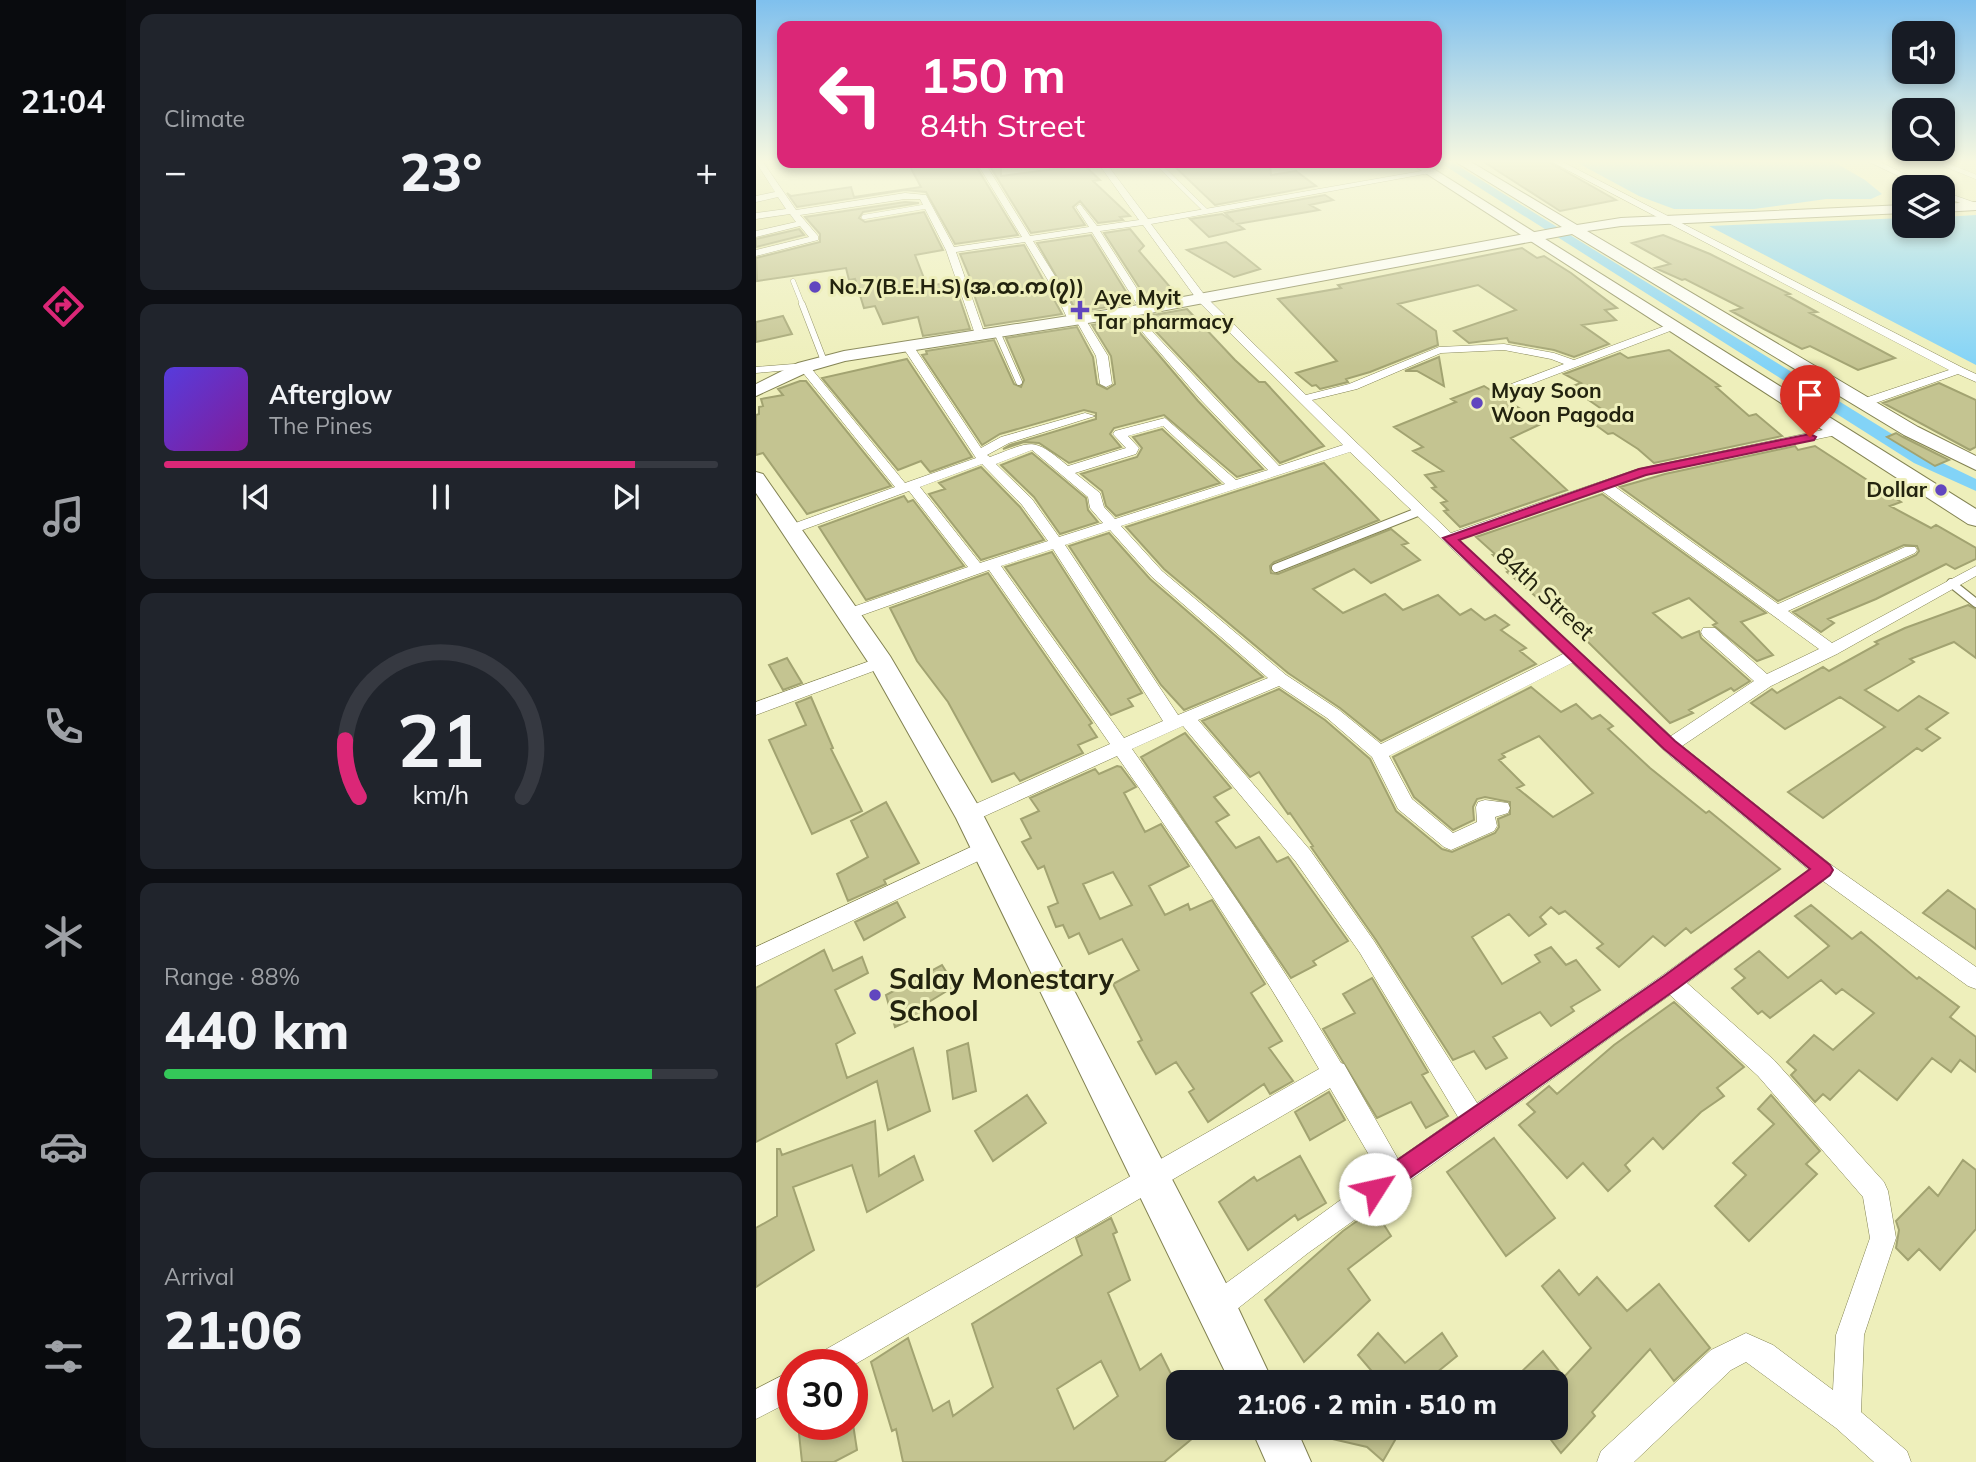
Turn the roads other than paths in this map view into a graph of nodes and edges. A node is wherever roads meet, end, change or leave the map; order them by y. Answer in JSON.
{"nodes":[{"id":1,"x":808,"y":230,"type":"edge"},
{"id":2,"x":941,"y":230,"type":"edge"},
{"id":3,"x":1021,"y":230,"type":"edge"},
{"id":4,"x":1087,"y":230,"type":"edge"},
{"id":5,"x":1096,"y":230,"type":"edge"},
{"id":6,"x":1151,"y":230,"type":"edge"},
{"id":7,"x":1527,"y":230,"type":"edge"},
{"id":8,"x":1564,"y":230,"type":"edge"},
{"id":9,"x":1574,"y":230,"type":"edge"},
{"id":10,"x":1684,"y":230,"type":"edge"},
{"id":11,"x":1535,"y":235,"type":"junction"},
{"id":12,"x":1027,"y":240,"type":"junction"},
{"id":13,"x":951,"y":250,"type":"junction"},
{"id":14,"x":756,"y":253,"type":"edge"},
{"id":15,"x":793,"y":281,"type":"dead end"},
{"id":16,"x":1202,"y":299,"type":"junction"},
{"id":17,"x":1137,"y":310,"type":"junction"},
{"id":18,"x":1076,"y":320,"type":"junction"},
{"id":19,"x":1674,"y":326,"type":"junction"},
{"id":20,"x":997,"y":332,"type":"junction"},
{"id":21,"x":980,"y":335,"type":"junction"},
{"id":22,"x":908,"y":345,"type":"junction"},
{"id":23,"x":814,"y":364,"type":"junction"},
{"id":24,"x":1574,"y":364,"type":"junction"},
{"id":25,"x":756,"y":370,"type":"edge"},
{"id":26,"x":1959,"y":370,"type":"junction"},
{"id":27,"x":1976,"y":379,"type":"edge"},
{"id":28,"x":1019,"y":382,"type":"dead end"},
{"id":29,"x":1107,"y":384,"type":"dead end"},
{"id":30,"x":1510,"y":388,"type":"dead end"},
{"id":31,"x":756,"y":391,"type":"edge"},
{"id":32,"x":1303,"y":399,"type":"junction"},
{"id":33,"x":1863,"y":403,"type":"junction"},
{"id":34,"x":1089,"y":416,"type":"dead end"},
{"id":35,"x":1837,"y":431,"type":"junction"},
{"id":36,"x":1351,"y":447,"type":"junction"},
{"id":37,"x":984,"y":458,"type":"junction"},
{"id":38,"x":1976,"y":464,"type":"edge"},
{"id":39,"x":1067,"y":471,"type":"junction"},
{"id":40,"x":1276,"y":471,"type":"junction"},
{"id":41,"x":756,"y":478,"type":"edge"},
{"id":42,"x":1234,"y":485,"type":"junction"},
{"id":43,"x":1603,"y":485,"type":"junction"},
{"id":44,"x":906,"y":487,"type":"junction"},
{"id":45,"x":1420,"y":511,"type":"junction"},
{"id":46,"x":1976,"y":519,"type":"edge"},
{"id":47,"x":1113,"y":525,"type":"junction"},
{"id":48,"x":792,"y":529,"type":"junction"},
{"id":49,"x":1450,"y":538,"type":"junction"},
{"id":50,"x":1056,"y":543,"type":"junction"},
{"id":51,"x":1910,"y":550,"type":"dead end"},
{"id":52,"x":985,"y":566,"type":"junction"},
{"id":53,"x":1276,"y":568,"type":"dead end"},
{"id":54,"x":1976,"y":570,"type":"edge"},
{"id":55,"x":1951,"y":583,"type":"junction"},
{"id":56,"x":1976,"y":603,"type":"edge"},
{"id":57,"x":1777,"y":610,"type":"junction"},
{"id":58,"x":849,"y":614,"type":"junction"},
{"id":59,"x":1709,"y":632,"type":"dead end"},
{"id":60,"x":1831,"y":650,"type":"junction"},
{"id":61,"x":1574,"y":655,"type":"junction"},
{"id":62,"x":881,"y":662,"type":"junction"},
{"id":63,"x":1280,"y":679,"type":"junction"},
{"id":64,"x":1765,"y":681,"type":"junction"},
{"id":65,"x":756,"y":709,"type":"edge"},
{"id":66,"x":1180,"y":720,"type":"junction"},
{"id":67,"x":1670,"y":745,"type":"junction"},
{"id":68,"x":1122,"y":747,"type":"junction"},
{"id":69,"x":1379,"y":753,"type":"junction"},
{"id":70,"x":1501,"y":808,"type":"dead end"},
{"id":71,"x":969,"y":815,"type":"junction"},
{"id":72,"x":986,"y":848,"type":"junction"},
{"id":73,"x":1824,"y":870,"type":"junction"},
{"id":74,"x":756,"y":957,"type":"edge"},
{"id":75,"x":1976,"y":979,"type":"edge"},
{"id":76,"x":1671,"y":982,"type":"junction"},
{"id":77,"x":1336,"y":1073,"type":"junction"},
{"id":78,"x":1474,"y":1120,"type":"junction"},
{"id":79,"x":1394,"y":1175,"type":"junction"},
{"id":80,"x":1152,"y":1180,"type":"junction"},
{"id":81,"x":1217,"y":1307,"type":"junction"},
{"id":82,"x":854,"y":1349,"type":"edge"},
{"id":83,"x":1246,"y":1370,"type":"edge"},
{"id":84,"x":777,"y":1393,"type":"edge"},
{"id":85,"x":756,"y":1405,"type":"edge"},
{"id":86,"x":1846,"y":1419,"type":"junction"},
{"id":87,"x":1279,"y":1440,"type":"edge"},
{"id":88,"x":1289,"y":1462,"type":"edge"},
{"id":89,"x":1612,"y":1462,"type":"edge"},
{"id":90,"x":1896,"y":1462,"type":"edge"}],
"edges":[{"from":1,"to":14,"type":"street"},
{"from":2,"to":13,"type":"street"},
{"from":3,"to":12,"type":"street"},
{"from":4,"to":12,"type":"street"},
{"from":5,"to":17,"type":"street"},
{"from":6,"to":16,"type":"street","name":"84th Street"},
{"from":7,"to":11,"type":"main road"},
{"from":8,"to":11,"type":"street"},
{"from":9,"to":33,"type":"street"},
{"from":10,"to":26,"type":"street"},
{"from":11,"to":16,"type":"street"},
{"from":11,"to":19,"type":"main road"},
{"from":12,"to":13,"type":"street"},
{"from":12,"to":18,"type":"street"},
{"from":13,"to":21,"type":"street"},
{"from":15,"to":23,"type":"lane"},
{"from":16,"to":17,"type":"street"},
{"from":16,"to":32,"type":"street","name":"84th Street"},
{"from":17,"to":18,"type":"street"},
{"from":17,"to":40,"type":"street"},
{"from":18,"to":20,"type":"street"},
{"from":18,"to":29,"type":"street"},
{"from":19,"to":24,"type":"street"},
{"from":19,"to":35,"type":"main road"},
{"from":20,"to":21,"type":"street"},
{"from":20,"to":28,"type":"lane"},
{"from":21,"to":22,"type":"street"},
{"from":22,"to":23,"type":"street"},
{"from":22,"to":37,"type":"street"},
{"from":23,"to":25,"type":"street"},
{"from":23,"to":31,"type":"street"},
{"from":23,"to":44,"type":"street"},
{"from":24,"to":30,"type":"street"},
{"from":24,"to":32,"type":"street"},
{"from":26,"to":27,"type":"street"},
{"from":26,"to":33,"type":"street"},
{"from":32,"to":36,"type":"street","name":"84th Street"},
{"from":33,"to":38,"type":"street"},
{"from":34,"to":37,"type":"street"},
{"from":35,"to":43,"type":"street"},
{"from":35,"to":46,"type":"main road"},
{"from":36,"to":40,"type":"street"},
{"from":36,"to":45,"type":"street","name":"84th Street"},
{"from":37,"to":39,"type":"street"},
{"from":37,"to":44,"type":"street"},
{"from":37,"to":50,"type":"street"},
{"from":39,"to":42,"type":"street"},
{"from":39,"to":47,"type":"street"},
{"from":40,"to":42,"type":"street"},
{"from":41,"to":48,"type":"street"},
{"from":42,"to":47,"type":"street"},
{"from":43,"to":49,"type":"street"},
{"from":43,"to":57,"type":"street"},
{"from":44,"to":48,"type":"street"},
{"from":44,"to":52,"type":"street"},
{"from":45,"to":49,"type":"street","name":"84th Street"},
{"from":45,"to":53,"type":"lane"},
{"from":47,"to":50,"type":"street"},
{"from":47,"to":63,"type":"street"},
{"from":48,"to":58,"type":"street"},
{"from":49,"to":61,"type":"street","name":"84th Street"},
{"from":50,"to":52,"type":"street"},
{"from":50,"to":66,"type":"street"},
{"from":51,"to":57,"type":"street"},
{"from":52,"to":58,"type":"street"},
{"from":52,"to":68,"type":"street"},
{"from":54,"to":55,"type":"street"},
{"from":55,"to":56,"type":"lane"},
{"from":55,"to":60,"type":"street"},
{"from":57,"to":60,"type":"street"},
{"from":58,"to":62,"type":"street"},
{"from":59,"to":64,"type":"street"},
{"from":60,"to":64,"type":"street"},
{"from":61,"to":67,"type":"street","name":"84th Street"},
{"from":61,"to":69,"type":"street"},
{"from":62,"to":65,"type":"street"},
{"from":62,"to":71,"type":"street"},
{"from":63,"to":66,"type":"street"},
{"from":63,"to":69,"type":"street"},
{"from":64,"to":67,"type":"street"},
{"from":66,"to":68,"type":"street"},
{"from":66,"to":78,"type":"street"},
{"from":67,"to":73,"type":"street","name":"84th Street"},
{"from":68,"to":71,"type":"street"},
{"from":68,"to":77,"type":"street"},
{"from":69,"to":70,"type":"street"},
{"from":71,"to":72,"type":"street"},
{"from":72,"to":74,"type":"street"},
{"from":72,"to":80,"type":"street"},
{"from":73,"to":75,"type":"street","name":"84th Street"},
{"from":73,"to":76,"type":"street"},
{"from":76,"to":78,"type":"street"},
{"from":76,"to":86,"type":"street"},
{"from":77,"to":79,"type":"street"},
{"from":77,"to":80,"type":"street"},
{"from":78,"to":79,"type":"street"},
{"from":79,"to":81,"type":"street"},
{"from":80,"to":81,"type":"street"},
{"from":80,"to":82,"type":"street"},
{"from":81,"to":83,"type":"street"},
{"from":84,"to":85,"type":"street"},
{"from":86,"to":89,"type":"street"},
{"from":86,"to":90,"type":"street"},
{"from":87,"to":88,"type":"street"}]}
